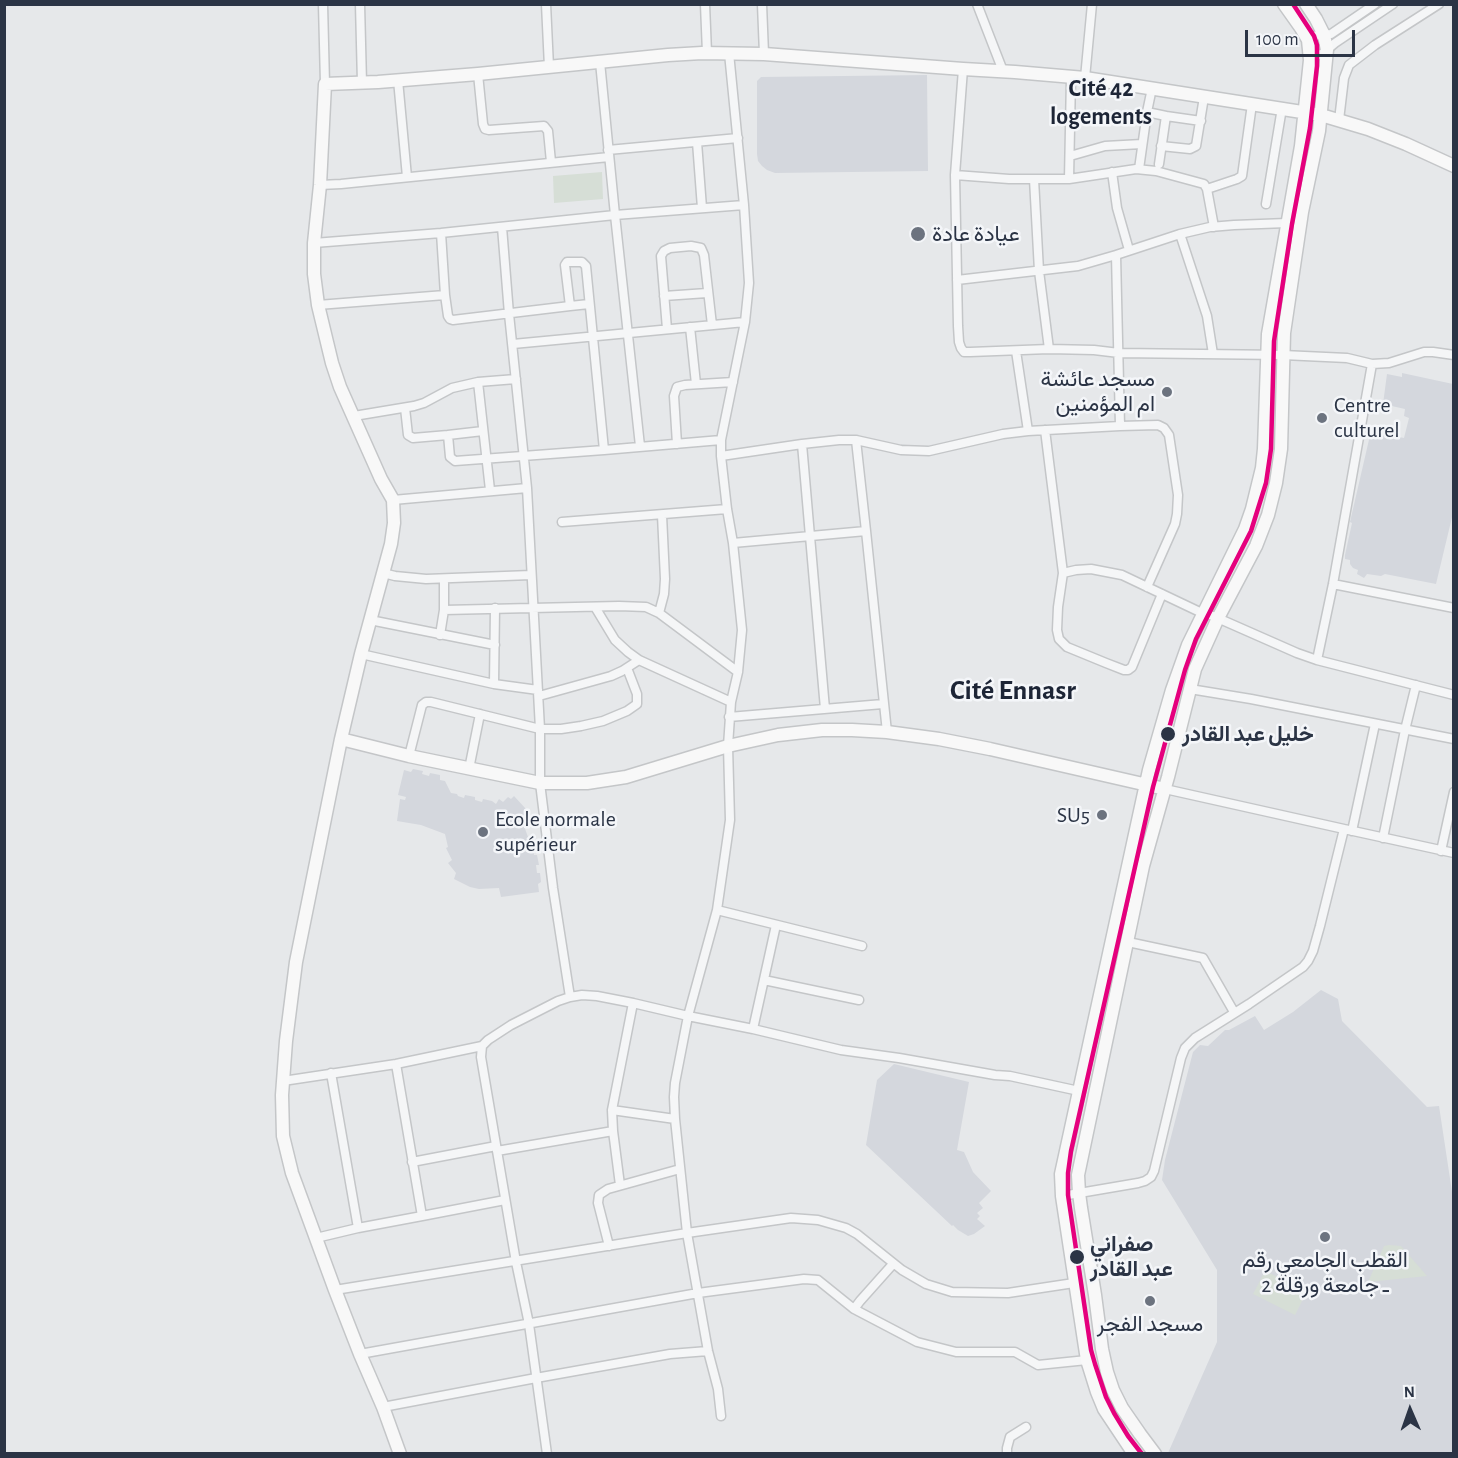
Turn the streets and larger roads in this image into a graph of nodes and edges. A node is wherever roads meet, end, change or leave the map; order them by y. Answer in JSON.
{"nodes":[{"id":1,"x":323,"y":4,"type":"edge"},
{"id":2,"x":360,"y":4,"type":"edge"},
{"id":3,"x":546,"y":4,"type":"edge"},
{"id":4,"x":705,"y":4,"type":"edge"},
{"id":5,"x":762,"y":4,"type":"edge"},
{"id":6,"x":977,"y":4,"type":"edge"},
{"id":7,"x":1092,"y":4,"type":"edge"},
{"id":8,"x":1284,"y":4,"type":"edge"},
{"id":9,"x":1305,"y":4,"type":"edge"},
{"id":10,"x":1376,"y":4,"type":"edge"},
{"id":11,"x":1393,"y":4,"type":"edge"},
{"id":12,"x":1439,"y":4,"type":"edge"},
{"id":13,"x":1324,"y":35,"type":"junction"},
{"id":14,"x":1308,"y":40,"type":"junction"},
{"id":15,"x":1327,"y":50,"type":"junction"},
{"id":16,"x":707,"y":53,"type":"junction"},
{"id":17,"x":729,"y":53,"type":"junction"},
{"id":18,"x":1310,"y":53,"type":"junction"},
{"id":19,"x":764,"y":54,"type":"junction"},
{"id":20,"x":600,"y":62,"type":"junction"},
{"id":21,"x":549,"y":67,"type":"junction"},
{"id":22,"x":963,"y":69,"type":"junction"},
{"id":23,"x":1003,"y":71,"type":"junction"},
{"id":24,"x":478,"y":74,"type":"junction"},
{"id":25,"x":1071,"y":77,"type":"junction"},
{"id":26,"x":1085,"y":78,"type":"junction"},
{"id":27,"x":398,"y":80,"type":"junction"},
{"id":28,"x":362,"y":83,"type":"junction"},
{"id":29,"x":326,"y":84,"type":"junction"},
{"id":30,"x":1152,"y":88,"type":"junction"},
{"id":31,"x":1204,"y":97,"type":"junction"},
{"id":32,"x":1252,"y":104,"type":"junction"},
{"id":33,"x":1282,"y":108,"type":"junction"},
{"id":34,"x":1147,"y":112,"type":"junction"},
{"id":35,"x":1304,"y":112,"type":"junction"},
{"id":36,"x":1321,"y":115,"type":"junction"},
{"id":37,"x":1166,"y":116,"type":"junction"},
{"id":38,"x":1339,"y":120,"type":"junction"},
{"id":39,"x":1201,"y":121,"type":"junction"},
{"id":40,"x":738,"y":138,"type":"junction"},
{"id":41,"x":696,"y":142,"type":"junction"},
{"id":42,"x":1142,"y":144,"type":"junction"},
{"id":43,"x":1161,"y":146,"type":"junction"},
{"id":44,"x":609,"y":153,"type":"junction"},
{"id":45,"x":1070,"y":156,"type":"junction"},
{"id":46,"x":551,"y":162,"type":"junction"},
{"id":47,"x":1159,"y":164,"type":"dead end"},
{"id":48,"x":1454,"y":166,"type":"edge"},
{"id":49,"x":1139,"y":169,"type":"junction"},
{"id":50,"x":1112,"y":172,"type":"junction"},
{"id":51,"x":955,"y":175,"type":"junction"},
{"id":52,"x":407,"y":177,"type":"junction"},
{"id":53,"x":1069,"y":178,"type":"junction"},
{"id":54,"x":1034,"y":179,"type":"junction"},
{"id":55,"x":320,"y":185,"type":"junction"},
{"id":56,"x":1207,"y":189,"type":"junction"},
{"id":57,"x":744,"y":204,"type":"junction"},
{"id":58,"x":1266,"y":204,"type":"dead end"},
{"id":59,"x":702,"y":208,"type":"junction"},
{"id":60,"x":615,"y":215,"type":"junction"},
{"id":61,"x":1287,"y":223,"type":"junction"},
{"id":62,"x":502,"y":227,"type":"junction"},
{"id":63,"x":1214,"y":227,"type":"junction"},
{"id":64,"x":441,"y":233,"type":"junction"},
{"id":65,"x":1180,"y":234,"type":"junction"},
{"id":66,"x":314,"y":243,"type":"junction"},
{"id":67,"x":1129,"y":250,"type":"junction"},
{"id":68,"x":1116,"y":255,"type":"junction"},
{"id":69,"x":1040,"y":271,"type":"junction"},
{"id":70,"x":957,"y":280,"type":"junction"},
{"id":71,"x":708,"y":292,"type":"junction"},
{"id":72,"x":446,"y":296,"type":"junction"},
{"id":73,"x":664,"y":296,"type":"junction"},
{"id":74,"x":589,"y":304,"type":"junction"},
{"id":75,"x":318,"y":305,"type":"junction"},
{"id":76,"x":570,"y":306,"type":"junction"},
{"id":77,"x":509,"y":314,"type":"junction"},
{"id":78,"x":745,"y":322,"type":"junction"},
{"id":79,"x":712,"y":326,"type":"junction"},
{"id":80,"x":690,"y":327,"type":"junction"},
{"id":81,"x":667,"y":329,"type":"junction"},
{"id":82,"x":627,"y":333,"type":"junction"},
{"id":83,"x":592,"y":336,"type":"junction"},
{"id":84,"x":513,"y":344,"type":"junction"},
{"id":85,"x":1049,"y":350,"type":"junction"},
{"id":86,"x":1016,"y":351,"type":"junction"},
{"id":87,"x":1119,"y":353,"type":"junction"},
{"id":88,"x":1213,"y":354,"type":"junction"},
{"id":89,"x":1266,"y":355,"type":"junction"},
{"id":90,"x":1283,"y":355,"type":"junction"},
{"id":91,"x":1454,"y":355,"type":"edge"},
{"id":92,"x":1372,"y":364,"type":"junction"},
{"id":93,"x":516,"y":379,"type":"junction"},
{"id":94,"x":478,"y":382,"type":"junction"},
{"id":95,"x":733,"y":382,"type":"junction"},
{"id":96,"x":696,"y":384,"type":"junction"},
{"id":97,"x":405,"y":408,"type":"junction"},
{"id":98,"x":354,"y":416,"type":"junction"},
{"id":99,"x":1120,"y":426,"type":"junction"},
{"id":100,"x":1045,"y":430,"type":"junction"},
{"id":101,"x":483,"y":431,"type":"junction"},
{"id":102,"x":1029,"y":431,"type":"junction"},
{"id":103,"x":448,"y":435,"type":"junction"},
{"id":104,"x":721,"y":440,"type":"junction"},
{"id":105,"x":856,"y":441,"type":"junction"},
{"id":106,"x":677,"y":444,"type":"junction"},
{"id":107,"x":802,"y":444,"type":"junction"},
{"id":108,"x":640,"y":446,"type":"junction"},
{"id":109,"x":604,"y":450,"type":"junction"},
{"id":110,"x":721,"y":456,"type":"junction"},
{"id":111,"x":524,"y":457,"type":"junction"},
{"id":112,"x":486,"y":460,"type":"junction"},
{"id":113,"x":527,"y":488,"type":"junction"},
{"id":114,"x":490,"y":490,"type":"junction"},
{"id":115,"x":393,"y":500,"type":"junction"},
{"id":116,"x":727,"y":509,"type":"junction"},
{"id":117,"x":662,"y":515,"type":"junction"},
{"id":118,"x":562,"y":522,"type":"dead end"},
{"id":119,"x":866,"y":531,"type":"junction"},
{"id":120,"x":810,"y":536,"type":"junction"},
{"id":121,"x":733,"y":543,"type":"junction"},
{"id":122,"x":383,"y":573,"type":"junction"},
{"id":123,"x":1063,"y":573,"type":"junction"},
{"id":124,"x":531,"y":575,"type":"junction"},
{"id":125,"x":444,"y":579,"type":"junction"},
{"id":126,"x":1333,"y":584,"type":"junction"},
{"id":127,"x":1147,"y":587,"type":"junction"},
{"id":128,"x":1162,"y":594,"type":"junction"},
{"id":129,"x":595,"y":607,"type":"junction"},
{"id":130,"x":495,"y":608,"type":"junction"},
{"id":131,"x":533,"y":608,"type":"junction"},
{"id":132,"x":1454,"y":608,"type":"edge"},
{"id":133,"x":444,"y":610,"type":"junction"},
{"id":134,"x":1202,"y":612,"type":"junction"},
{"id":135,"x":659,"y":613,"type":"junction"},
{"id":136,"x":1218,"y":618,"type":"junction"},
{"id":137,"x":370,"y":620,"type":"junction"},
{"id":138,"x":440,"y":635,"type":"junction"},
{"id":139,"x":495,"y":645,"type":"junction"},
{"id":140,"x":361,"y":654,"type":"junction"},
{"id":141,"x":639,"y":660,"type":"junction"},
{"id":142,"x":1317,"y":660,"type":"junction"},
{"id":143,"x":627,"y":668,"type":"junction"},
{"id":144,"x":738,"y":672,"type":"junction"},
{"id":145,"x":494,"y":684,"type":"junction"},
{"id":146,"x":1416,"y":685,"type":"junction"},
{"id":147,"x":1190,"y":689,"type":"junction"},
{"id":148,"x":538,"y":693,"type":"junction"},
{"id":149,"x":1454,"y":695,"type":"edge"},
{"id":150,"x":731,"y":702,"type":"junction"},
{"id":151,"x":883,"y":704,"type":"junction"},
{"id":152,"x":825,"y":709,"type":"junction"},
{"id":153,"x":480,"y":714,"type":"junction"},
{"id":154,"x":729,"y":717,"type":"junction"},
{"id":155,"x":1375,"y":724,"type":"junction"},
{"id":156,"x":540,"y":729,"type":"junction"},
{"id":157,"x":1405,"y":730,"type":"junction"},
{"id":158,"x":886,"y":732,"type":"junction"},
{"id":159,"x":341,"y":740,"type":"junction"},
{"id":160,"x":1454,"y":740,"type":"edge"},
{"id":161,"x":728,"y":746,"type":"junction"},
{"id":162,"x":410,"y":756,"type":"junction"},
{"id":163,"x":470,"y":769,"type":"junction"},
{"id":164,"x":540,"y":783,"type":"junction"},
{"id":165,"x":1146,"y":785,"type":"junction"},
{"id":166,"x":1164,"y":789,"type":"junction"},
{"id":167,"x":1454,"y":792,"type":"edge"},
{"id":168,"x":1348,"y":830,"type":"junction"},
{"id":169,"x":1383,"y":838,"type":"junction"},
{"id":170,"x":1441,"y":851,"type":"junction"},
{"id":171,"x":1454,"y":853,"type":"edge"},
{"id":172,"x":717,"y":910,"type":"junction"},
{"id":173,"x":776,"y":925,"type":"junction"},
{"id":174,"x":1128,"y":942,"type":"junction"},
{"id":175,"x":862,"y":946,"type":"dead end"},
{"id":176,"x":764,"y":980,"type":"junction"},
{"id":177,"x":570,"y":997,"type":"junction"},
{"id":178,"x":859,"y":1000,"type":"dead end"},
{"id":179,"x":633,"y":1003,"type":"junction"},
{"id":180,"x":1234,"y":1012,"type":"junction"},
{"id":181,"x":688,"y":1016,"type":"junction"},
{"id":182,"x":753,"y":1029,"type":"junction"},
{"id":183,"x":482,"y":1046,"type":"junction"},
{"id":184,"x":396,"y":1064,"type":"junction"},
{"id":185,"x":331,"y":1073,"type":"junction"},
{"id":186,"x":283,"y":1080,"type":"junction"},
{"id":187,"x":1079,"y":1091,"type":"junction"},
{"id":188,"x":612,"y":1110,"type":"junction"},
{"id":189,"x":675,"y":1119,"type":"junction"},
{"id":190,"x":613,"y":1131,"type":"junction"},
{"id":191,"x":496,"y":1149,"type":"junction"},
{"id":192,"x":412,"y":1162,"type":"junction"},
{"id":193,"x":680,"y":1169,"type":"junction"},
{"id":194,"x":620,"y":1185,"type":"junction"},
{"id":195,"x":1079,"y":1194,"type":"junction"},
{"id":196,"x":1062,"y":1196,"type":"junction"},
{"id":197,"x":505,"y":1200,"type":"junction"},
{"id":198,"x":422,"y":1216,"type":"junction"},
{"id":199,"x":358,"y":1228,"type":"junction"},
{"id":200,"x":687,"y":1233,"type":"junction"},
{"id":201,"x":316,"y":1238,"type":"junction"},
{"id":202,"x":609,"y":1246,"type":"junction"},
{"id":203,"x":516,"y":1262,"type":"junction"},
{"id":204,"x":893,"y":1264,"type":"junction"},
{"id":205,"x":1074,"y":1283,"type":"junction"},
{"id":206,"x":335,"y":1290,"type":"junction"},
{"id":207,"x":698,"y":1293,"type":"junction"},
{"id":208,"x":854,"y":1310,"type":"junction"},
{"id":209,"x":529,"y":1324,"type":"junction"},
{"id":210,"x":708,"y":1351,"type":"junction"},
{"id":211,"x":360,"y":1354,"type":"junction"},
{"id":212,"x":1087,"y":1360,"type":"junction"},
{"id":213,"x":536,"y":1378,"type":"junction"},
{"id":214,"x":383,"y":1407,"type":"junction"},
{"id":215,"x":720,"y":1416,"type":"dead end"},
{"id":216,"x":1026,"y":1427,"type":"dead end"},
{"id":217,"x":400,"y":1454,"type":"edge"},
{"id":218,"x":547,"y":1454,"type":"edge"},
{"id":219,"x":1007,"y":1454,"type":"edge"},
{"id":220,"x":1134,"y":1454,"type":"edge"},
{"id":221,"x":1155,"y":1454,"type":"edge"}],
"edges":[{"from":1,"to":29,"type":"street"},
{"from":2,"to":28,"type":"street"},
{"from":3,"to":21,"type":"street"},
{"from":4,"to":16,"type":"street"},
{"from":5,"to":19,"type":"street"},
{"from":6,"to":23,"type":"street"},
{"from":7,"to":26,"type":"street"},
{"from":8,"to":14,"type":"street"},
{"from":9,"to":13,"type":"street"},
{"from":10,"to":13,"type":"street"},
{"from":11,"to":15,"type":"street"},
{"from":12,"to":38,"type":"street"},
{"from":13,"to":14,"type":"street"},
{"from":13,"to":15,"type":"street"},
{"from":14,"to":18,"type":"street"},
{"from":15,"to":18,"type":"street"},
{"from":15,"to":36,"type":"street"},
{"from":16,"to":17,"type":"street"},
{"from":16,"to":20,"type":"street"},
{"from":17,"to":19,"type":"street"},
{"from":17,"to":40,"type":"street"},
{"from":18,"to":35,"type":"street"},
{"from":19,"to":22,"type":"street"},
{"from":20,"to":21,"type":"street"},
{"from":20,"to":44,"type":"street"},
{"from":21,"to":24,"type":"street"},
{"from":22,"to":23,"type":"street"},
{"from":22,"to":51,"type":"street"},
{"from":23,"to":25,"type":"street"},
{"from":24,"to":27,"type":"street"},
{"from":24,"to":46,"type":"street"},
{"from":25,"to":26,"type":"street"},
{"from":25,"to":45,"type":"street"},
{"from":26,"to":30,"type":"street"},
{"from":27,"to":28,"type":"street"},
{"from":27,"to":52,"type":"street"},
{"from":28,"to":29,"type":"street"},
{"from":29,"to":55,"type":"street"},
{"from":30,"to":31,"type":"street"},
{"from":30,"to":34,"type":"street"},
{"from":31,"to":32,"type":"street"},
{"from":31,"to":39,"type":"street"},
{"from":32,"to":33,"type":"street"},
{"from":32,"to":56,"type":"street"},
{"from":33,"to":35,"type":"street"},
{"from":33,"to":58,"type":"street"},
{"from":34,"to":37,"type":"street"},
{"from":34,"to":42,"type":"street"},
{"from":35,"to":36,"type":"street"},
{"from":35,"to":61,"type":"street"},
{"from":36,"to":38,"type":"street"},
{"from":36,"to":90,"type":"street"},
{"from":37,"to":39,"type":"street"},
{"from":37,"to":43,"type":"street"},
{"from":38,"to":48,"type":"street"},
{"from":39,"to":43,"type":"street"},
{"from":40,"to":41,"type":"street"},
{"from":40,"to":57,"type":"street"},
{"from":41,"to":44,"type":"street"},
{"from":41,"to":59,"type":"street"},
{"from":42,"to":45,"type":"street"},
{"from":42,"to":49,"type":"street"},
{"from":43,"to":47,"type":"street"},
{"from":44,"to":46,"type":"street"},
{"from":44,"to":60,"type":"street"},
{"from":45,"to":53,"type":"street"},
{"from":46,"to":52,"type":"street"},
{"from":49,"to":50,"type":"street"},
{"from":49,"to":56,"type":"street"},
{"from":50,"to":53,"type":"street"},
{"from":50,"to":67,"type":"street"},
{"from":51,"to":54,"type":"street"},
{"from":51,"to":70,"type":"street"},
{"from":52,"to":55,"type":"street"},
{"from":53,"to":54,"type":"street"},
{"from":54,"to":69,"type":"street"},
{"from":55,"to":66,"type":"street"},
{"from":56,"to":63,"type":"street"},
{"from":57,"to":59,"type":"street"},
{"from":57,"to":78,"type":"street"},
{"from":59,"to":60,"type":"street"},
{"from":60,"to":62,"type":"street"},
{"from":60,"to":82,"type":"street"},
{"from":61,"to":63,"type":"street"},
{"from":61,"to":89,"type":"street"},
{"from":62,"to":64,"type":"street"},
{"from":62,"to":77,"type":"street"},
{"from":63,"to":65,"type":"street"},
{"from":64,"to":66,"type":"street"},
{"from":64,"to":72,"type":"street"},
{"from":65,"to":67,"type":"street"},
{"from":65,"to":88,"type":"street"},
{"from":66,"to":75,"type":"street"},
{"from":67,"to":68,"type":"street"},
{"from":68,"to":69,"type":"street"},
{"from":68,"to":87,"type":"street"},
{"from":69,"to":70,"type":"street"},
{"from":69,"to":85,"type":"street"},
{"from":70,"to":86,"type":"street"},
{"from":71,"to":73,"type":"street"},
{"from":71,"to":73,"type":"street"},
{"from":71,"to":79,"type":"street"},
{"from":72,"to":75,"type":"street"},
{"from":72,"to":77,"type":"street"},
{"from":73,"to":81,"type":"street"},
{"from":74,"to":76,"type":"street"},
{"from":74,"to":76,"type":"street"},
{"from":74,"to":83,"type":"street"},
{"from":75,"to":98,"type":"street"},
{"from":76,"to":77,"type":"street"},
{"from":77,"to":84,"type":"street"},
{"from":78,"to":79,"type":"street"},
{"from":78,"to":95,"type":"street"},
{"from":79,"to":80,"type":"street"},
{"from":80,"to":81,"type":"street"},
{"from":80,"to":96,"type":"street"},
{"from":81,"to":82,"type":"street"},
{"from":82,"to":83,"type":"street"},
{"from":82,"to":108,"type":"street"},
{"from":83,"to":84,"type":"street"},
{"from":83,"to":109,"type":"street"},
{"from":84,"to":93,"type":"street"},
{"from":85,"to":86,"type":"street"},
{"from":85,"to":87,"type":"street"},
{"from":86,"to":102,"type":"street"},
{"from":87,"to":88,"type":"street"},
{"from":87,"to":99,"type":"street"},
{"from":88,"to":89,"type":"street"},
{"from":89,"to":90,"type":"street"},
{"from":89,"to":134,"type":"street"},
{"from":90,"to":92,"type":"street"},
{"from":90,"to":136,"type":"street"},
{"from":91,"to":92,"type":"street"},
{"from":92,"to":126,"type":"street"},
{"from":93,"to":94,"type":"street"},
{"from":93,"to":111,"type":"street"},
{"from":94,"to":97,"type":"street"},
{"from":94,"to":101,"type":"street"},
{"from":95,"to":96,"type":"street"},
{"from":95,"to":104,"type":"street"},
{"from":96,"to":106,"type":"street"},
{"from":97,"to":98,"type":"street"},
{"from":97,"to":103,"type":"street"},
{"from":98,"to":115,"type":"street"},
{"from":99,"to":100,"type":"street"},
{"from":99,"to":127,"type":"street"},
{"from":100,"to":102,"type":"street"},
{"from":100,"to":123,"type":"street"},
{"from":101,"to":103,"type":"street"},
{"from":101,"to":112,"type":"street"},
{"from":102,"to":105,"type":"street"},
{"from":103,"to":112,"type":"street"},
{"from":104,"to":106,"type":"street"},
{"from":104,"to":110,"type":"street"},
{"from":105,"to":107,"type":"street"},
{"from":105,"to":119,"type":"street"},
{"from":106,"to":108,"type":"street"},
{"from":107,"to":110,"type":"street"},
{"from":107,"to":120,"type":"street"},
{"from":108,"to":109,"type":"street"},
{"from":109,"to":111,"type":"street"},
{"from":110,"to":116,"type":"street"},
{"from":111,"to":112,"type":"street"},
{"from":111,"to":113,"type":"street"},
{"from":112,"to":114,"type":"street"},
{"from":113,"to":114,"type":"street"},
{"from":113,"to":124,"type":"street"},
{"from":114,"to":115,"type":"street"},
{"from":115,"to":122,"type":"street"},
{"from":116,"to":117,"type":"street"},
{"from":116,"to":121,"type":"street"},
{"from":117,"to":118,"type":"street"},
{"from":117,"to":135,"type":"street"},
{"from":119,"to":120,"type":"street"},
{"from":119,"to":151,"type":"street"},
{"from":120,"to":121,"type":"street"},
{"from":120,"to":152,"type":"street"},
{"from":121,"to":144,"type":"street"},
{"from":122,"to":125,"type":"street"},
{"from":122,"to":137,"type":"street"},
{"from":123,"to":127,"type":"street"},
{"from":123,"to":128,"type":"street"},
{"from":124,"to":125,"type":"street"},
{"from":124,"to":131,"type":"street"},
{"from":125,"to":133,"type":"street"},
{"from":126,"to":132,"type":"street"},
{"from":126,"to":142,"type":"street"},
{"from":127,"to":128,"type":"street"},
{"from":128,"to":134,"type":"street"},
{"from":129,"to":131,"type":"street"},
{"from":129,"to":135,"type":"street"},
{"from":129,"to":141,"type":"street"},
{"from":130,"to":131,"type":"street"},
{"from":130,"to":133,"type":"street"},
{"from":130,"to":139,"type":"street"},
{"from":131,"to":148,"type":"street"},
{"from":133,"to":138,"type":"street"},
{"from":134,"to":136,"type":"street"},
{"from":134,"to":165,"type":"street"},
{"from":135,"to":144,"type":"street"},
{"from":136,"to":142,"type":"street"},
{"from":136,"to":147,"type":"street"},
{"from":137,"to":138,"type":"street"},
{"from":137,"to":140,"type":"street"},
{"from":138,"to":139,"type":"street"},
{"from":139,"to":145,"type":"street"},
{"from":140,"to":145,"type":"street"},
{"from":140,"to":159,"type":"street"},
{"from":141,"to":143,"type":"street"},
{"from":141,"to":150,"type":"street"},
{"from":142,"to":146,"type":"street"},
{"from":143,"to":148,"type":"street"},
{"from":143,"to":156,"type":"street"},
{"from":144,"to":150,"type":"street"},
{"from":145,"to":148,"type":"street"},
{"from":146,"to":149,"type":"street"},
{"from":146,"to":157,"type":"street"},
{"from":147,"to":155,"type":"street"},
{"from":147,"to":166,"type":"street"},
{"from":148,"to":156,"type":"street"},
{"from":150,"to":154,"type":"street"},
{"from":151,"to":152,"type":"street"},
{"from":151,"to":158,"type":"street"},
{"from":152,"to":154,"type":"street"},
{"from":153,"to":156,"type":"street"},
{"from":153,"to":162,"type":"street"},
{"from":153,"to":163,"type":"street"},
{"from":154,"to":161,"type":"street"},
{"from":155,"to":157,"type":"street"},
{"from":155,"to":168,"type":"street"},
{"from":156,"to":164,"type":"street"},
{"from":157,"to":160,"type":"street"},
{"from":157,"to":169,"type":"street"},
{"from":158,"to":161,"type":"street"},
{"from":158,"to":165,"type":"street"},
{"from":159,"to":162,"type":"street"},
{"from":159,"to":186,"type":"street"},
{"from":161,"to":164,"type":"street"},
{"from":161,"to":172,"type":"street"},
{"from":162,"to":163,"type":"street"},
{"from":163,"to":164,"type":"street"},
{"from":164,"to":177,"type":"street"},
{"from":165,"to":166,"type":"street"},
{"from":165,"to":187,"type":"street"},
{"from":166,"to":168,"type":"street"},
{"from":166,"to":174,"type":"street"},
{"from":167,"to":170,"type":"street"},
{"from":168,"to":169,"type":"street"},
{"from":168,"to":180,"type":"street"},
{"from":169,"to":170,"type":"street"},
{"from":170,"to":171,"type":"street"},
{"from":172,"to":173,"type":"street"},
{"from":172,"to":181,"type":"street"},
{"from":173,"to":175,"type":"street"},
{"from":173,"to":176,"type":"street"},
{"from":174,"to":180,"type":"street"},
{"from":174,"to":195,"type":"street"},
{"from":176,"to":178,"type":"street"},
{"from":176,"to":182,"type":"street"},
{"from":177,"to":179,"type":"street"},
{"from":177,"to":183,"type":"street"},
{"from":179,"to":181,"type":"street"},
{"from":179,"to":188,"type":"street"},
{"from":180,"to":195,"type":"street"},
{"from":181,"to":182,"type":"street"},
{"from":181,"to":189,"type":"street"},
{"from":182,"to":187,"type":"street"},
{"from":183,"to":184,"type":"street"},
{"from":183,"to":191,"type":"street"},
{"from":184,"to":185,"type":"street"},
{"from":184,"to":192,"type":"street"},
{"from":185,"to":186,"type":"street"},
{"from":185,"to":199,"type":"street"},
{"from":186,"to":201,"type":"street"},
{"from":187,"to":196,"type":"street"},
{"from":188,"to":189,"type":"street"},
{"from":188,"to":190,"type":"street"},
{"from":189,"to":193,"type":"street"},
{"from":190,"to":191,"type":"street"},
{"from":190,"to":194,"type":"street"},
{"from":191,"to":192,"type":"street"},
{"from":191,"to":197,"type":"street"},
{"from":192,"to":198,"type":"street"},
{"from":193,"to":194,"type":"street"},
{"from":193,"to":200,"type":"street"},
{"from":194,"to":202,"type":"street"},
{"from":195,"to":196,"type":"street"},
{"from":195,"to":221,"type":"street"},
{"from":196,"to":205,"type":"street"},
{"from":197,"to":198,"type":"street"},
{"from":197,"to":203,"type":"street"},
{"from":198,"to":199,"type":"street"},
{"from":199,"to":201,"type":"street"},
{"from":200,"to":202,"type":"street"},
{"from":200,"to":204,"type":"street"},
{"from":200,"to":207,"type":"street"},
{"from":201,"to":206,"type":"street"},
{"from":202,"to":203,"type":"street"},
{"from":203,"to":206,"type":"street"},
{"from":203,"to":209,"type":"street"},
{"from":204,"to":205,"type":"street"},
{"from":204,"to":208,"type":"street"},
{"from":205,"to":212,"type":"street"},
{"from":206,"to":211,"type":"street"},
{"from":207,"to":208,"type":"street"},
{"from":207,"to":209,"type":"street"},
{"from":207,"to":210,"type":"street"},
{"from":208,"to":212,"type":"street"},
{"from":209,"to":211,"type":"street"},
{"from":209,"to":213,"type":"street"},
{"from":210,"to":213,"type":"street"},
{"from":210,"to":215,"type":"street"},
{"from":211,"to":214,"type":"street"},
{"from":212,"to":220,"type":"street"},
{"from":213,"to":214,"type":"street"},
{"from":213,"to":218,"type":"street"},
{"from":214,"to":217,"type":"street"},
{"from":216,"to":219,"type":"street"}]}
